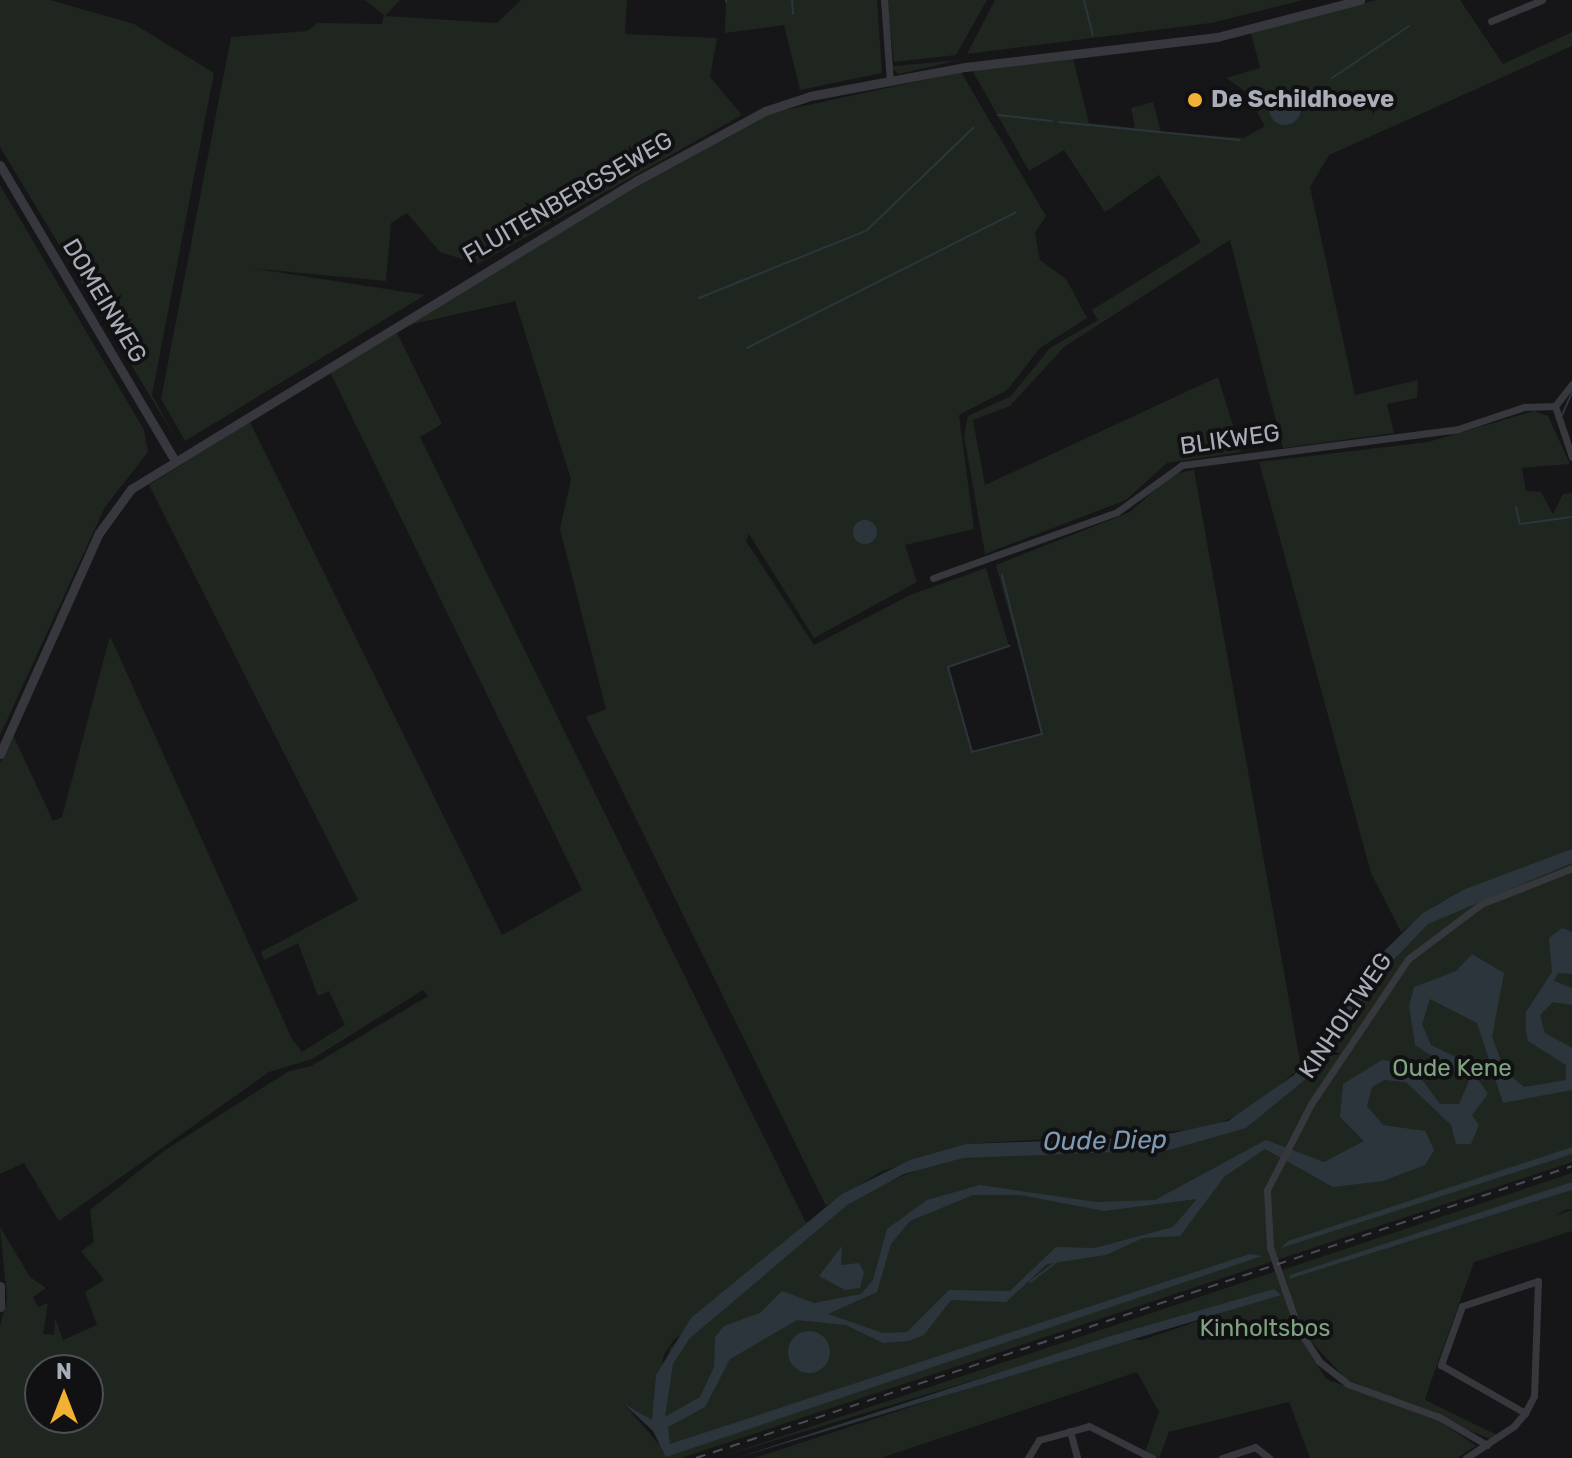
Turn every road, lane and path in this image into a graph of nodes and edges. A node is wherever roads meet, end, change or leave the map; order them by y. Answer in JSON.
{"nodes":[{"id":1,"x":884,"y":0,"type":"edge"},
{"id":2,"x":1360,"y":0,"type":"edge"},
{"id":3,"x":1542,"y":0,"type":"edge"},
{"id":4,"x":1491,"y":21,"type":"dead end"},
{"id":5,"x":890,"y":81,"type":"junction"},
{"id":6,"x":0,"y":165,"type":"edge"},
{"id":7,"x":1572,"y":384,"type":"edge"},
{"id":8,"x":1555,"y":406,"type":"junction"},
{"id":9,"x":173,"y":457,"type":"junction"},
{"id":10,"x":1572,"y":457,"type":"edge"},
{"id":11,"x":933,"y":578,"type":"dead end"},
{"id":12,"x":0,"y":754,"type":"edge"},
{"id":13,"x":1572,"y":868,"type":"edge"},
{"id":14,"x":0,"y":1286,"type":"edge"},
{"id":15,"x":0,"y":1307,"type":"edge"},
{"id":16,"x":1525,"y":1413,"type":"junction"},
{"id":17,"x":1070,"y":1431,"type":"junction"},
{"id":18,"x":1487,"y":1445,"type":"junction"},
{"id":19,"x":1028,"y":1458,"type":"edge"},
{"id":20,"x":1077,"y":1458,"type":"edge"},
{"id":21,"x":1152,"y":1458,"type":"edge"},
{"id":22,"x":1222,"y":1458,"type":"edge"},
{"id":23,"x":1269,"y":1458,"type":"edge"},
{"id":24,"x":1466,"y":1458,"type":"edge"}],
"edges":[{"from":1,"to":5,"type":"street"},
{"from":2,"to":5,"type":"street","name":"FLUITENBERGSEWEG"},
{"from":3,"to":4,"type":"street"},
{"from":5,"to":9,"type":"street","name":"FLUITENBERGSEWEG"},
{"from":6,"to":9,"type":"street","name":"DOMEINWEG"},
{"from":7,"to":8,"type":"street"},
{"from":8,"to":10,"type":"street"},
{"from":8,"to":11,"type":"street","name":"BLIKWEG"},
{"from":9,"to":12,"type":"street","name":"FLUITENBERGSEWEG"},
{"from":13,"to":18,"type":"street","name":"KINHOLTWEG"},
{"from":14,"to":15,"type":"street"},
{"from":16,"to":16,"type":"street"},
{"from":16,"to":18,"type":"street"},
{"from":17,"to":19,"type":"street"},
{"from":17,"to":20,"type":"street"},
{"from":17,"to":21,"type":"street"},
{"from":18,"to":24,"type":"street"},
{"from":22,"to":23,"type":"street"}]}
